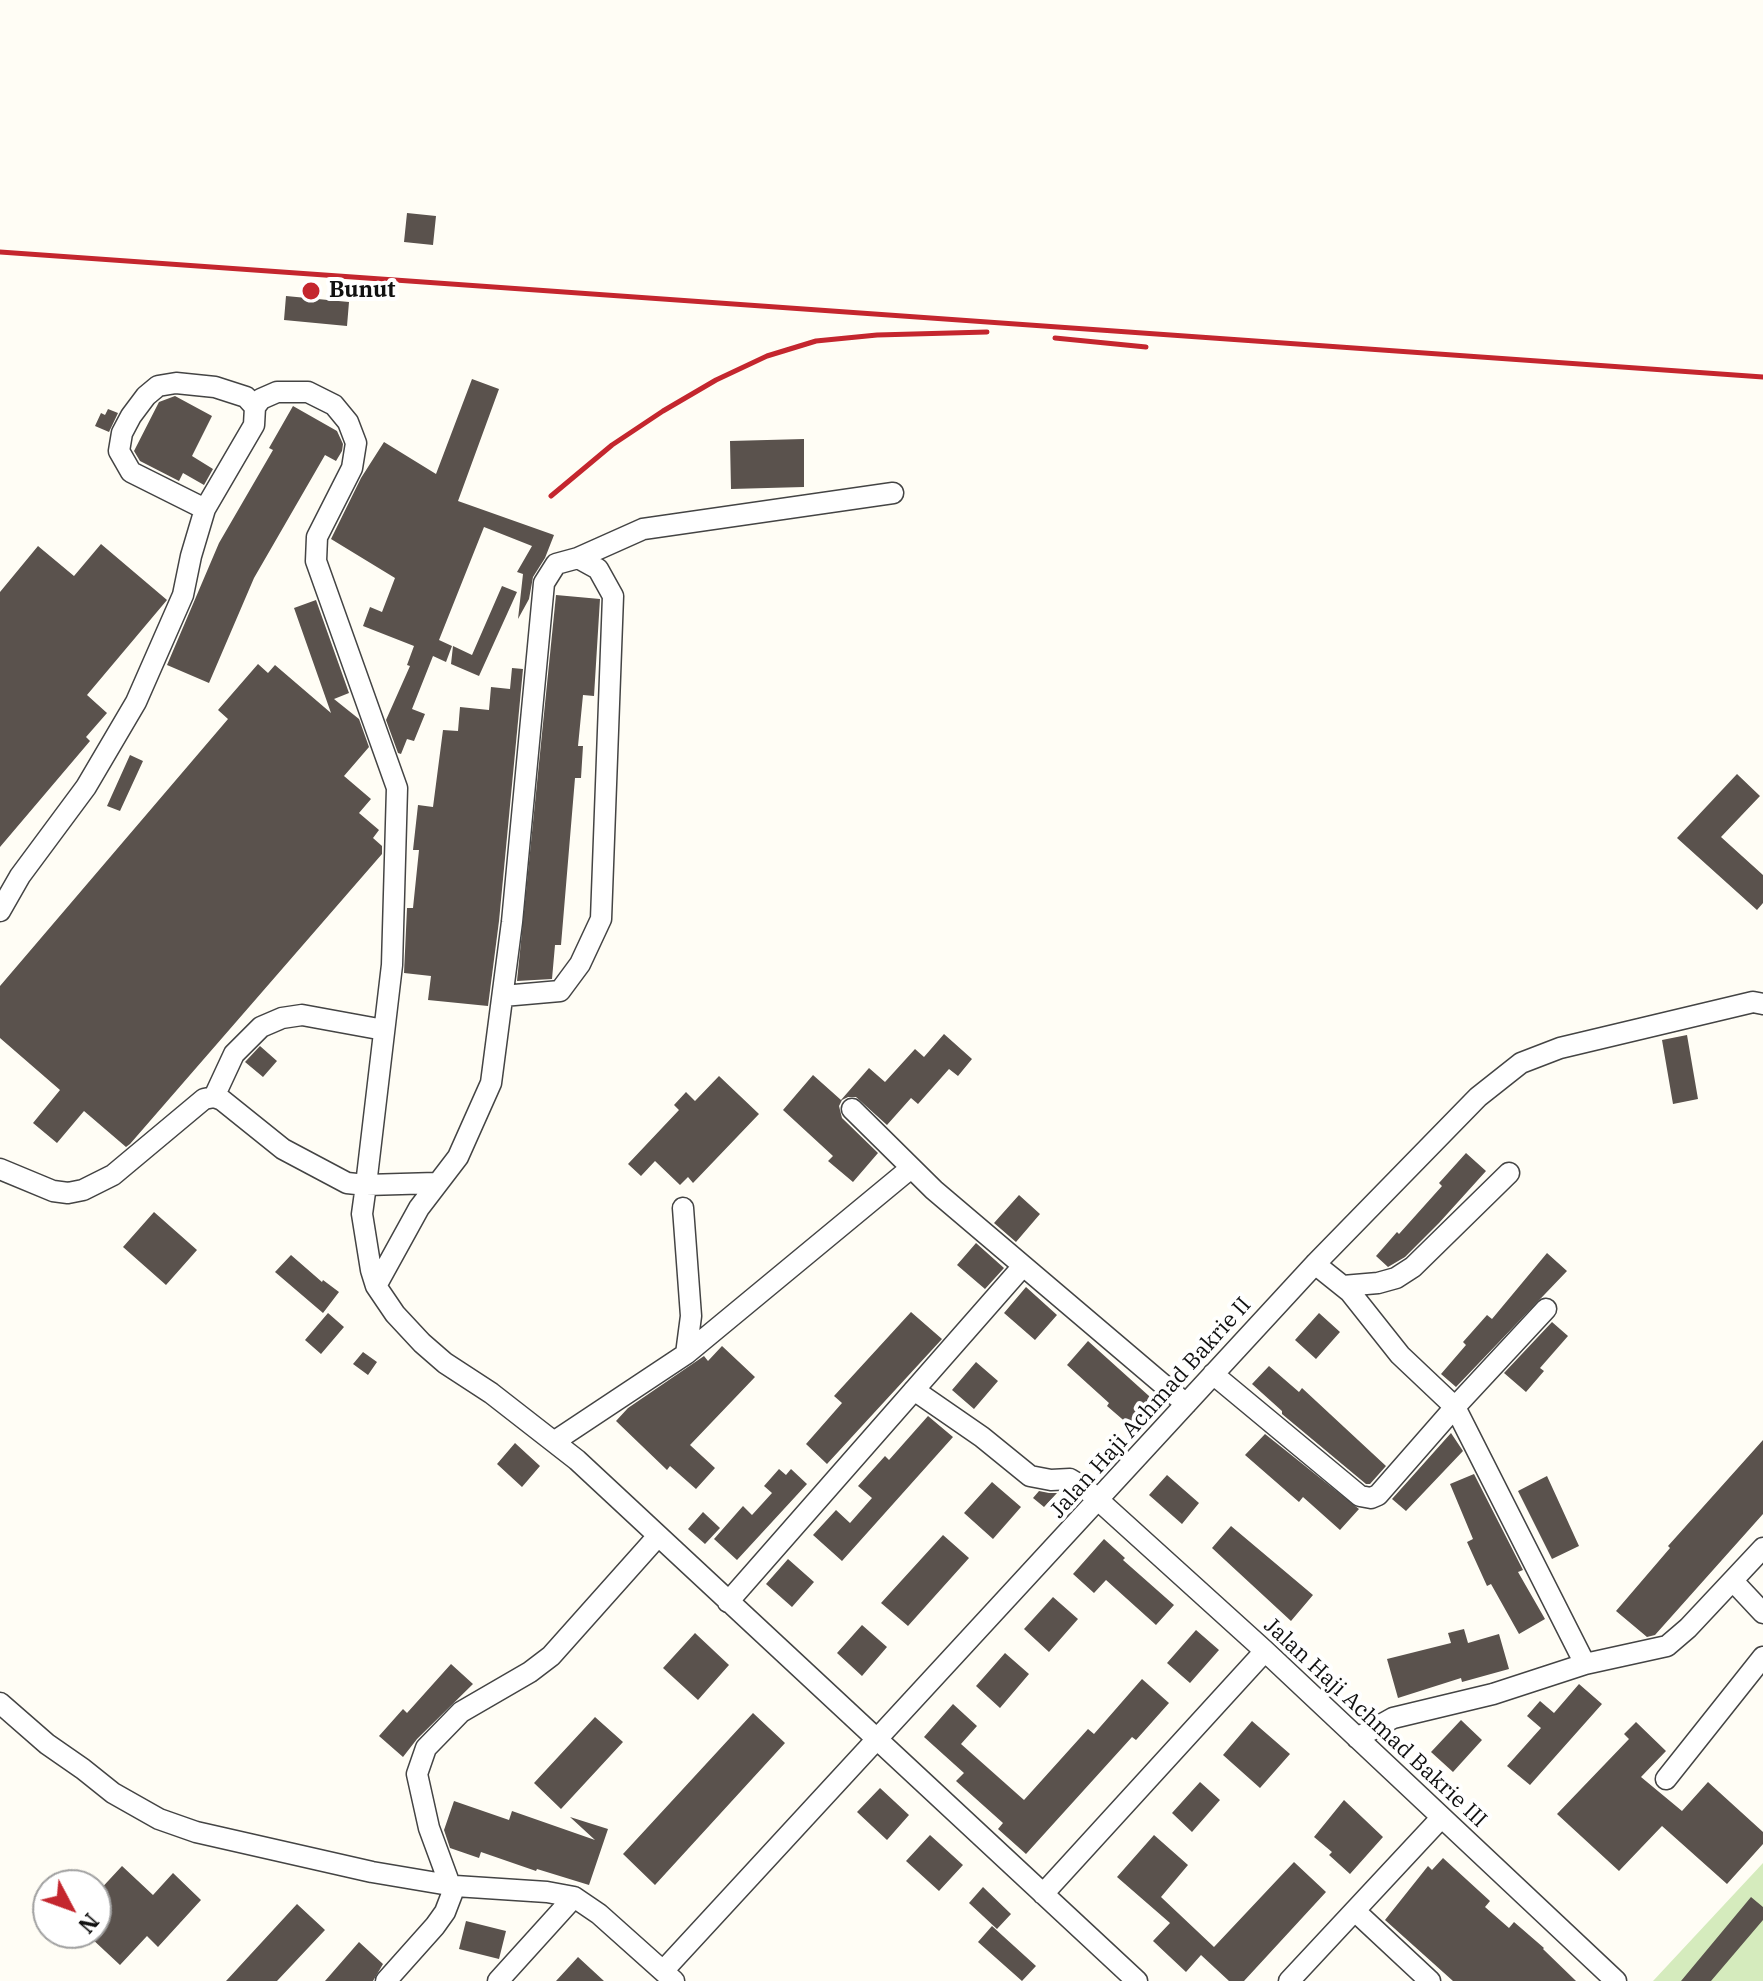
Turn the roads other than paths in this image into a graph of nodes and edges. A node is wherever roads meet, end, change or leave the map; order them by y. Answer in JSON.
{"nodes":[{"id":1,"x":255,"y":407,"type":"junction"},
{"id":2,"x":893,"y":493,"type":"dead end"},
{"id":3,"x":205,"y":509,"type":"junction"},
{"id":4,"x":578,"y":558,"type":"junction"},
{"id":5,"x":0,"y":911,"type":"edge"},
{"id":6,"x":503,"y":996,"type":"junction"},
{"id":7,"x":1760,"y":1000,"type":"edge"},
{"id":8,"x":384,"y":1030,"type":"junction"},
{"id":9,"x":214,"y":1097,"type":"junction"},
{"id":10,"x":852,"y":1109,"type":"dead end"},
{"id":11,"x":911,"y":1168,"type":"junction"},
{"id":12,"x":0,"y":1169,"type":"edge"},
{"id":13,"x":1509,"y":1173,"type":"dead end"},
{"id":14,"x":436,"y":1183,"type":"junction"},
{"id":15,"x":366,"y":1185,"type":"junction"},
{"id":16,"x":683,"y":1208,"type":"dead end"},
{"id":17,"x":1315,"y":1264,"type":"junction"},
{"id":18,"x":1023,"y":1266,"type":"junction"},
{"id":19,"x":376,"y":1286,"type":"junction"},
{"id":20,"x":1343,"y":1286,"type":"junction"},
{"id":21,"x":1546,"y":1309,"type":"dead end"},
{"id":22,"x":686,"y":1354,"type":"junction"},
{"id":23,"x":1213,"y":1374,"type":"junction"},
{"id":24,"x":914,"y":1390,"type":"junction"},
{"id":25,"x":1186,"y":1404,"type":"junction"},
{"id":26,"x":1455,"y":1407,"type":"junction"},
{"id":27,"x":555,"y":1441,"type":"junction"},
{"id":28,"x":1099,"y":1501,"type":"junction"},
{"id":29,"x":658,"y":1536,"type":"junction"},
{"id":30,"x":1763,"y":1548,"type":"edge"},
{"id":31,"x":1733,"y":1581,"type":"junction"},
{"id":32,"x":728,"y":1602,"type":"junction"},
{"id":33,"x":1763,"y":1613,"type":"edge"},
{"id":34,"x":1265,"y":1651,"type":"junction"},
{"id":35,"x":1763,"y":1657,"type":"edge"},
{"id":36,"x":1585,"y":1664,"type":"junction"},
{"id":37,"x":0,"y":1703,"type":"edge"},
{"id":38,"x":1357,"y":1738,"type":"junction"},
{"id":39,"x":879,"y":1740,"type":"junction"},
{"id":40,"x":1666,"y":1779,"type":"dead end"},
{"id":41,"x":1441,"y":1818,"type":"junction"},
{"id":42,"x":452,"y":1886,"type":"junction"},
{"id":43,"x":1043,"y":1894,"type":"junction"},
{"id":44,"x":574,"y":1897,"type":"junction"},
{"id":45,"x":1355,"y":1911,"type":"junction"},
{"id":46,"x":669,"y":1976,"type":"edge"},
{"id":47,"x":386,"y":1981,"type":"edge"},
{"id":48,"x":498,"y":1981,"type":"edge"},
{"id":49,"x":1137,"y":1981,"type":"edge"},
{"id":50,"x":1289,"y":1981,"type":"edge"},
{"id":51,"x":1430,"y":1981,"type":"edge"},
{"id":52,"x":1616,"y":1981,"type":"edge"}],
"edges":[{"from":1,"to":3,"type":"street"},
{"from":1,"to":3,"type":"street"},
{"from":1,"to":8,"type":"street"},
{"from":2,"to":4,"type":"street"},
{"from":3,"to":5,"type":"street"},
{"from":4,"to":6,"type":"street"},
{"from":4,"to":6,"type":"street"},
{"from":6,"to":14,"type":"street"},
{"from":7,"to":17,"type":"street","name":"Jalan Haji Achmad Bakrie II"},
{"from":8,"to":9,"type":"street"},
{"from":8,"to":15,"type":"street"},
{"from":9,"to":12,"type":"street"},
{"from":9,"to":15,"type":"street"},
{"from":10,"to":11,"type":"street"},
{"from":11,"to":18,"type":"street"},
{"from":11,"to":22,"type":"street"},
{"from":13,"to":20,"type":"street"},
{"from":14,"to":15,"type":"street"},
{"from":14,"to":19,"type":"street"},
{"from":15,"to":19,"type":"street"},
{"from":16,"to":22,"type":"street"},
{"from":17,"to":20,"type":"street"},
{"from":17,"to":23,"type":"street","name":"Jalan Haji Achmad Bakrie II"},
{"from":18,"to":24,"type":"street"},
{"from":18,"to":25,"type":"street"},
{"from":19,"to":27,"type":"street"},
{"from":20,"to":26,"type":"street"},
{"from":21,"to":26,"type":"street"},
{"from":22,"to":27,"type":"street"},
{"from":23,"to":25,"type":"street","name":"Jalan Haji Achmad Bakrie II"},
{"from":23,"to":26,"type":"street"},
{"from":24,"to":28,"type":"street","name":"Jalan Haji Achmad Bakrie III"},
{"from":24,"to":32,"type":"street"},
{"from":25,"to":28,"type":"street","name":"Jalan Haji Achmad Bakrie II"},
{"from":26,"to":36,"type":"street"},
{"from":27,"to":29,"type":"street"},
{"from":28,"to":34,"type":"street","name":"Jalan Haji Achmad Bakrie III"},
{"from":28,"to":39,"type":"street","name":"Jalan Haji Achmad Bakrie II"},
{"from":29,"to":32,"type":"street"},
{"from":29,"to":42,"type":"street"},
{"from":30,"to":31,"type":"street"},
{"from":31,"to":33,"type":"street"},
{"from":31,"to":36,"type":"street"},
{"from":32,"to":39,"type":"street"},
{"from":34,"to":38,"type":"street","name":"Jalan Haji Achmad Bakrie III"},
{"from":34,"to":43,"type":"street"},
{"from":35,"to":40,"type":"street"},
{"from":36,"to":38,"type":"street"},
{"from":37,"to":42,"type":"street"},
{"from":38,"to":41,"type":"street","name":"Jalan Haji Achmad Bakrie III"},
{"from":39,"to":43,"type":"street"},
{"from":39,"to":46,"type":"street","name":"Jalan Haji Achmad Bakrie II"},
{"from":41,"to":45,"type":"street"},
{"from":41,"to":52,"type":"street","name":"Jalan Haji Achmad Bakrie III"},
{"from":42,"to":44,"type":"street"},
{"from":42,"to":47,"type":"street"},
{"from":43,"to":49,"type":"street"},
{"from":44,"to":46,"type":"street"},
{"from":44,"to":48,"type":"street"},
{"from":45,"to":50,"type":"street"},
{"from":45,"to":51,"type":"street"}]}
